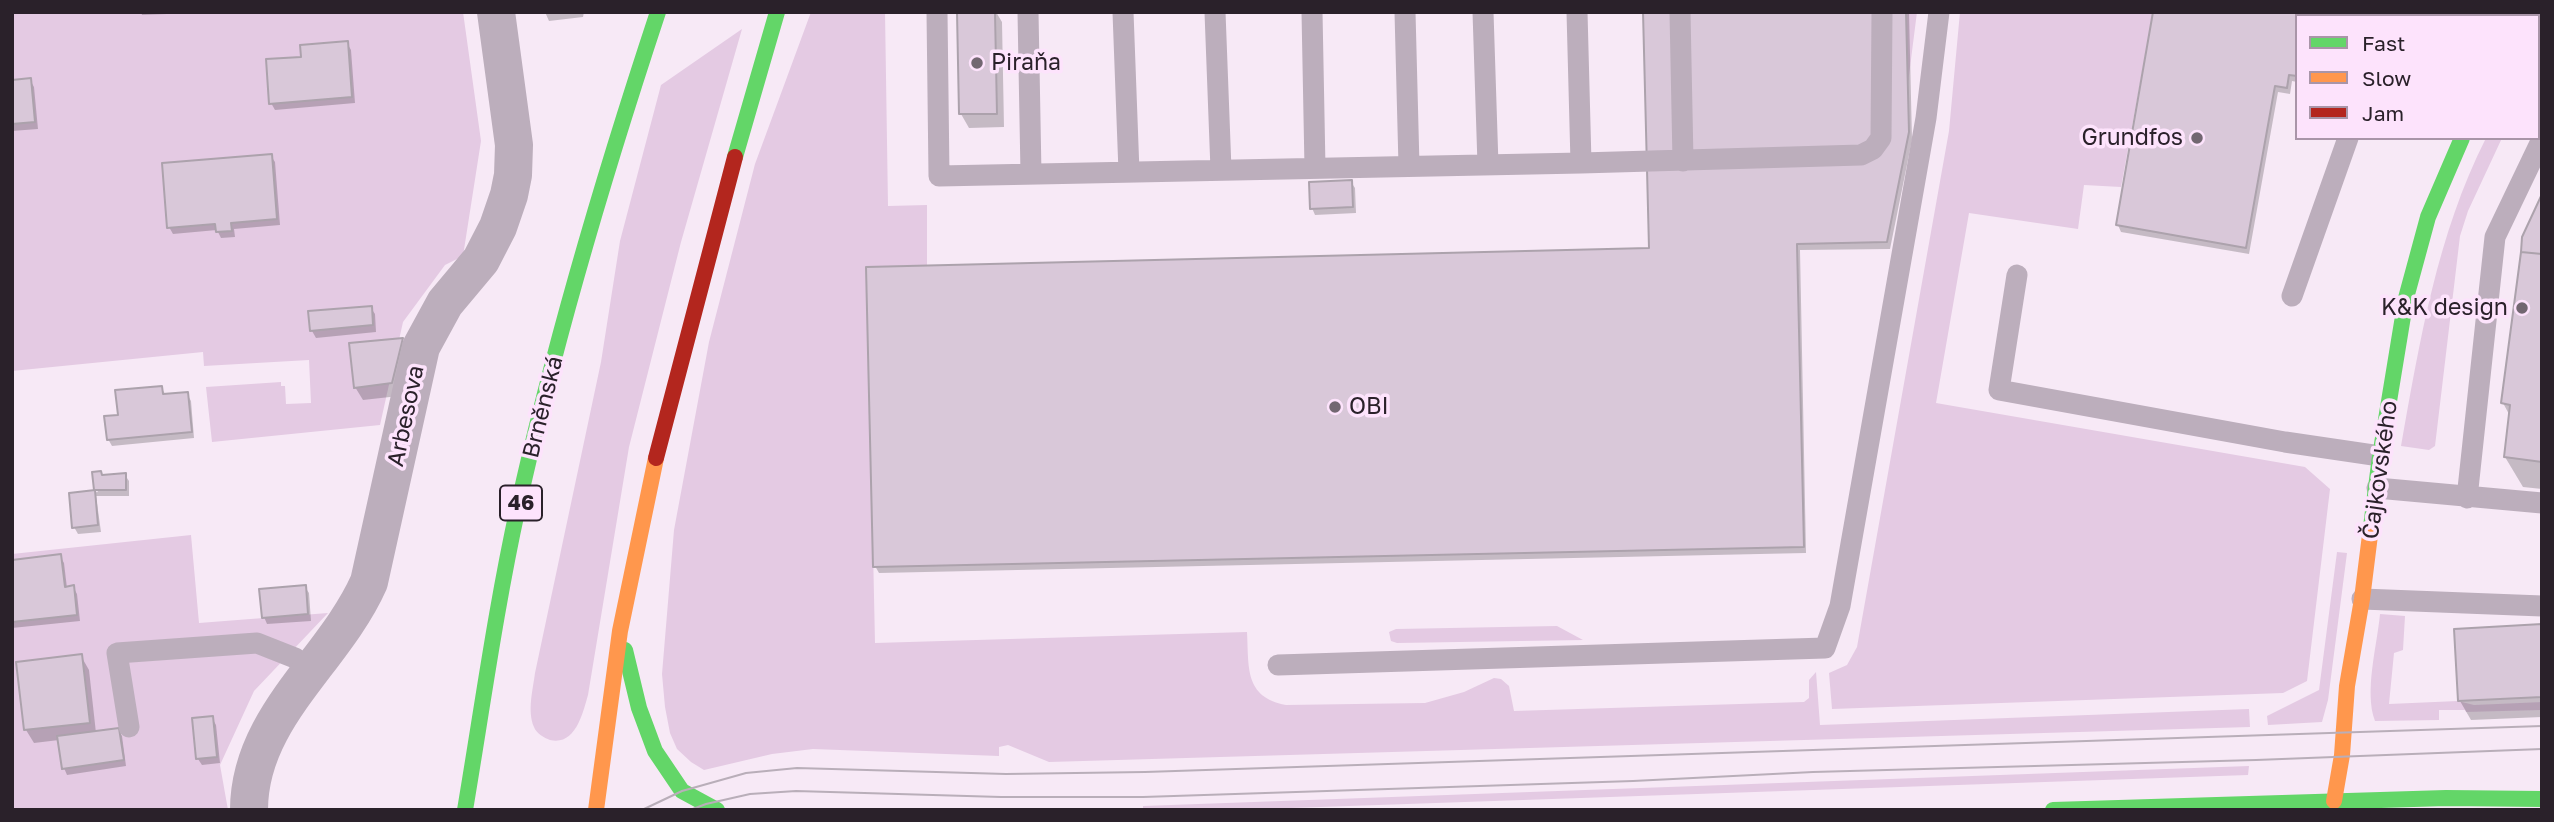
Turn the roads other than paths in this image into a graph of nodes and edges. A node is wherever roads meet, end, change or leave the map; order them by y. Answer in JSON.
{"nodes":[{"id":1,"x":496,"y":12,"type":"edge"},
{"id":2,"x":658,"y":12,"type":"edge"},
{"id":3,"x":777,"y":12,"type":"edge"},
{"id":4,"x":937,"y":12,"type":"edge"},
{"id":5,"x":1028,"y":12,"type":"edge"},
{"id":6,"x":1123,"y":12,"type":"edge"},
{"id":7,"x":1214,"y":12,"type":"edge"},
{"id":8,"x":1312,"y":12,"type":"edge"},
{"id":9,"x":1405,"y":12,"type":"edge"},
{"id":10,"x":1483,"y":12,"type":"edge"},
{"id":11,"x":1577,"y":12,"type":"edge"},
{"id":12,"x":1680,"y":12,"type":"edge"},
{"id":13,"x":1882,"y":12,"type":"edge"},
{"id":14,"x":1939,"y":12,"type":"edge"},
{"id":15,"x":2542,"y":139,"type":"edge"},
{"id":16,"x":2347,"y":140,"type":"edge"},
{"id":17,"x":2461,"y":140,"type":"edge"},
{"id":18,"x":1683,"y":161,"type":"junction"},
{"id":19,"x":1581,"y":163,"type":"junction"},
{"id":20,"x":1488,"y":165,"type":"junction"},
{"id":21,"x":1409,"y":166,"type":"junction"},
{"id":22,"x":1315,"y":168,"type":"junction"},
{"id":23,"x":1221,"y":170,"type":"junction"},
{"id":24,"x":1129,"y":172,"type":"junction"},
{"id":25,"x":1031,"y":174,"type":"junction"},
{"id":26,"x":2017,"y":275,"type":"dead end"},
{"id":27,"x":2292,"y":296,"type":"dead end"},
{"id":28,"x":2380,"y":456,"type":"junction"},
{"id":29,"x":2377,"y":488,"type":"junction"},
{"id":30,"x":2467,"y":498,"type":"junction"},
{"id":31,"x":2542,"y":503,"type":"edge"},
{"id":32,"x":2362,"y":599,"type":"junction"},
{"id":33,"x":2542,"y":606,"type":"edge"},
{"id":34,"x":620,"y":631,"type":"junction"},
{"id":35,"x":1278,"y":665,"type":"dead end"},
{"id":36,"x":312,"y":672,"type":"junction"},
{"id":37,"x":130,"y":727,"type":"dead end"},
{"id":38,"x":2542,"y":799,"type":"edge"},
{"id":39,"x":2332,"y":806,"type":"edge"},
{"id":40,"x":249,"y":810,"type":"edge"},
{"id":41,"x":465,"y":810,"type":"edge"},
{"id":42,"x":596,"y":810,"type":"edge"},
{"id":43,"x":717,"y":810,"type":"edge"},
{"id":44,"x":2053,"y":810,"type":"edge"}],
"edges":[{"from":1,"to":36,"type":"street","name":"Arbesova"},
{"from":2,"to":41,"type":"main road","name":"Brněnská","number":"46"},
{"from":3,"to":34,"type":"main road"},
{"from":4,"to":25,"type":"lane"},
{"from":5,"to":25,"type":"lane"},
{"from":6,"to":24,"type":"lane"},
{"from":7,"to":23,"type":"lane"},
{"from":8,"to":22,"type":"lane"},
{"from":9,"to":21,"type":"lane"},
{"from":10,"to":20,"type":"lane"},
{"from":11,"to":19,"type":"lane"},
{"from":12,"to":18,"type":"lane"},
{"from":13,"to":18,"type":"lane"},
{"from":14,"to":35,"type":"lane"},
{"from":15,"to":30,"type":"lane"},
{"from":16,"to":27,"type":"lane"},
{"from":17,"to":28,"type":"main road","name":"Čajkovského"},
{"from":18,"to":19,"type":"lane"},
{"from":19,"to":20,"type":"lane"},
{"from":20,"to":21,"type":"lane"},
{"from":21,"to":22,"type":"lane"},
{"from":22,"to":23,"type":"lane"},
{"from":23,"to":24,"type":"lane"},
{"from":24,"to":25,"type":"lane"},
{"from":26,"to":28,"type":"lane"},
{"from":28,"to":29,"type":"main road","name":"Čajkovského"},
{"from":29,"to":30,"type":"lane"},
{"from":29,"to":32,"type":"main road","name":"Čajkovského"},
{"from":30,"to":31,"type":"lane"},
{"from":32,"to":33,"type":"lane"},
{"from":32,"to":39,"type":"main road","name":"Čajkovského"},
{"from":34,"to":42,"type":"main road"},
{"from":34,"to":43,"type":"main road"},
{"from":36,"to":37,"type":"lane"},
{"from":36,"to":40,"type":"street","name":"Arbesova"},
{"from":38,"to":39,"type":"main road"},
{"from":39,"to":44,"type":"main road"}]}
